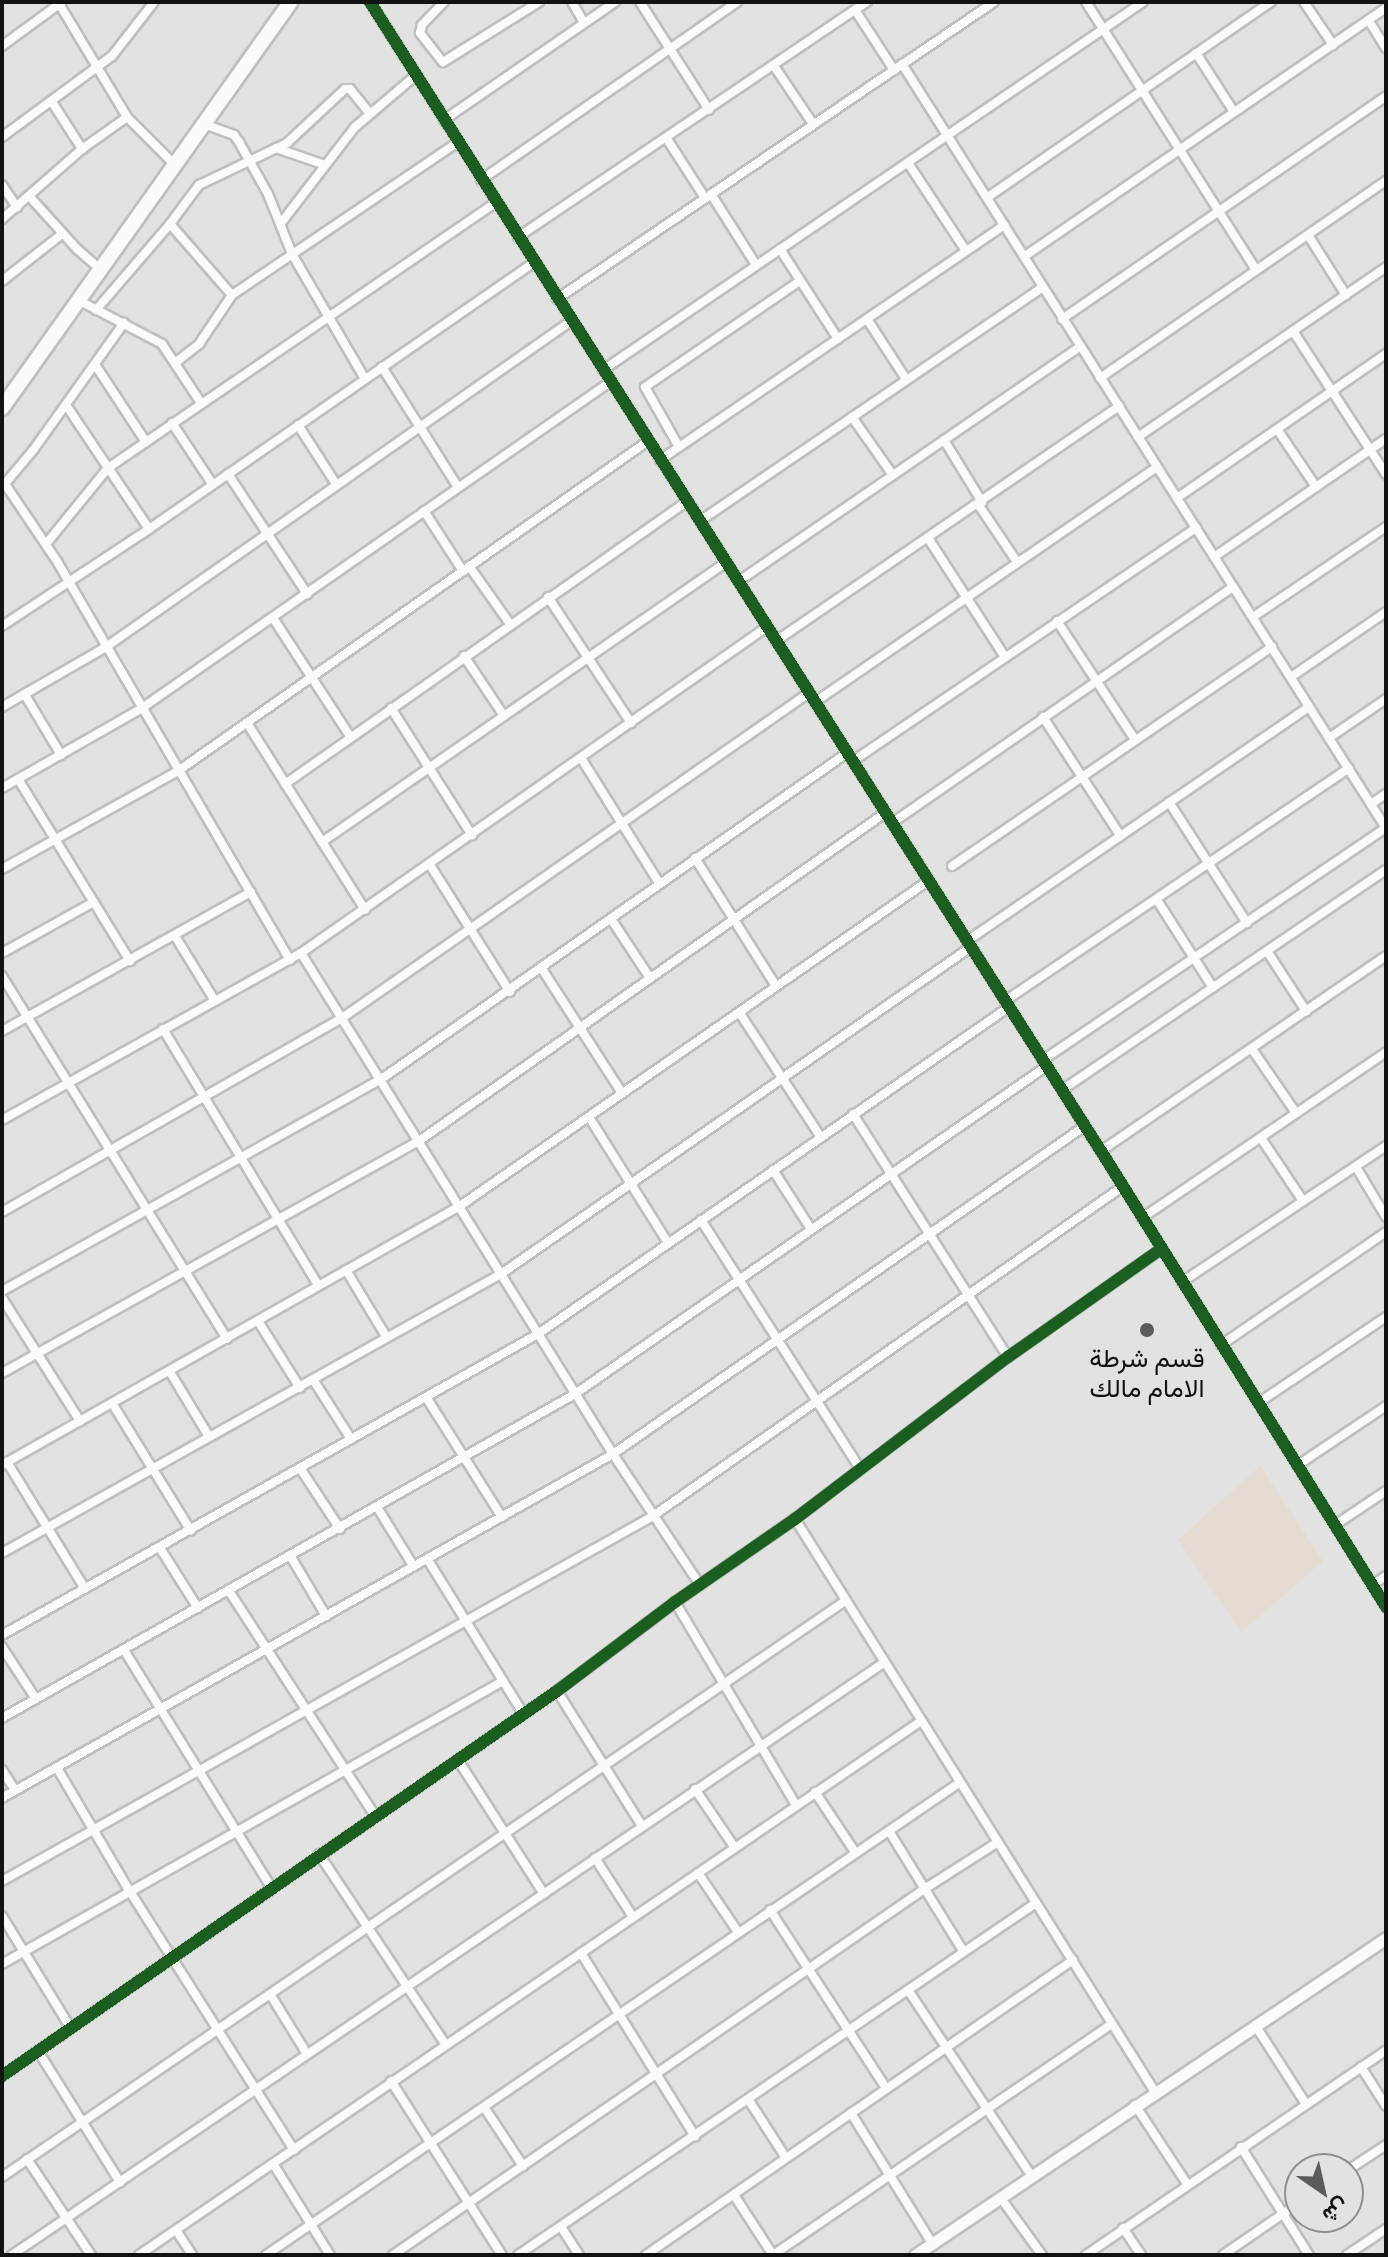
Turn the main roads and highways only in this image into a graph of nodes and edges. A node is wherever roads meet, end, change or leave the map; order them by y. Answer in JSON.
{"nodes":[{"id":1,"x":290,"y":2,"type":"edge"},
{"id":2,"x":2,"y":408,"type":"edge"}],
"edges":[{"from":1,"to":2,"type":"highway"}]}
